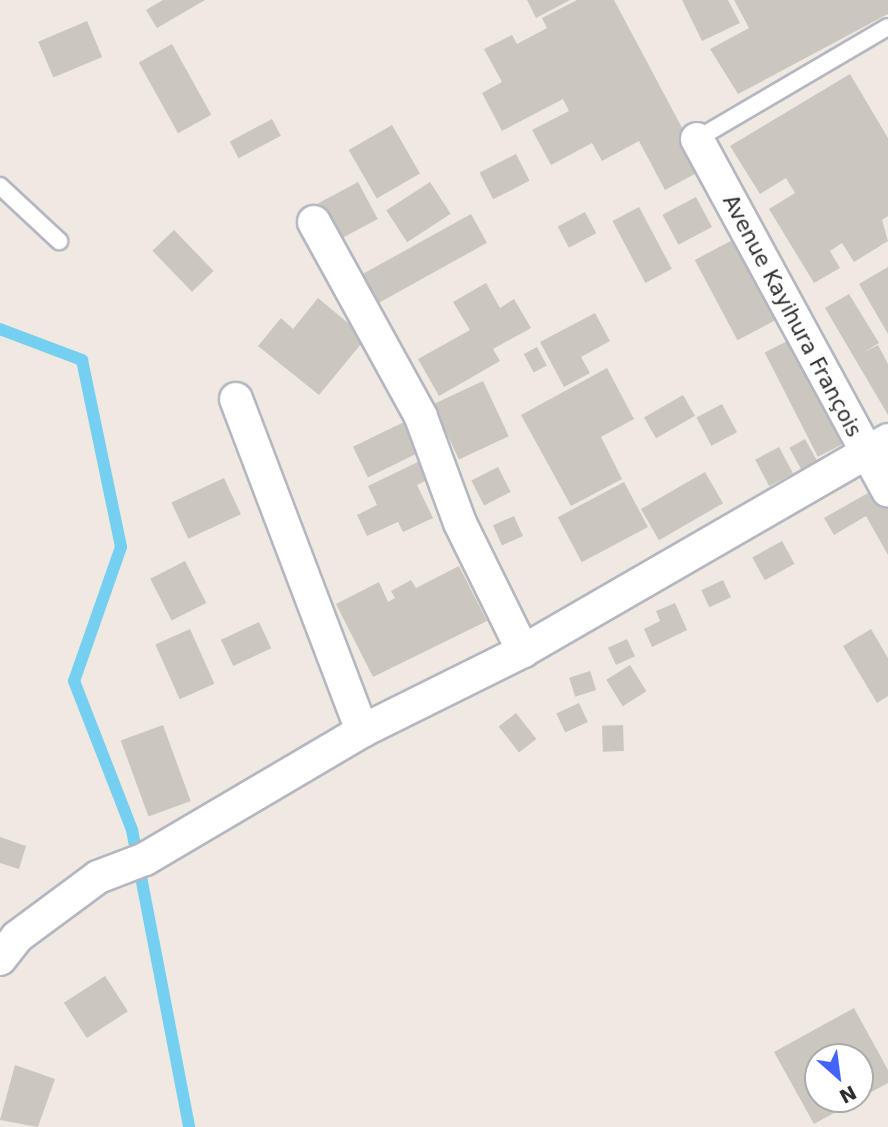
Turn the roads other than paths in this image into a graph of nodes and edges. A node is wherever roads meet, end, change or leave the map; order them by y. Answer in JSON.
{"nodes":[{"id":1,"x":888,"y":27,"type":"edge"},
{"id":2,"x":697,"y":139,"type":"joint"},
{"id":3,"x":0,"y":186,"type":"edge"},
{"id":4,"x":314,"y":222,"type":"dead end"},
{"id":5,"x":59,"y":241,"type":"dead end"},
{"id":6,"x":236,"y":399,"type":"dead end"},
{"id":7,"x":876,"y":446,"type":"edge"},
{"id":8,"x":888,"y":491,"type":"edge"},
{"id":9,"x":523,"y":651,"type":"junction"},
{"id":10,"x":362,"y":732,"type":"junction"},
{"id":11,"x":0,"y":959,"type":"edge"}],
"edges":[{"from":1,"to":2,"type":"lane"},
{"from":2,"to":7,"type":"street","name":"Avenue Kayihura François"},
{"from":3,"to":5,"type":"lane"},
{"from":4,"to":9,"type":"street"},
{"from":6,"to":10,"type":"street"},
{"from":7,"to":8,"type":"street","name":"Avenue Kayihura François"},
{"from":7,"to":9,"type":"street"},
{"from":9,"to":10,"type":"street"},
{"from":10,"to":11,"type":"street"}]}
